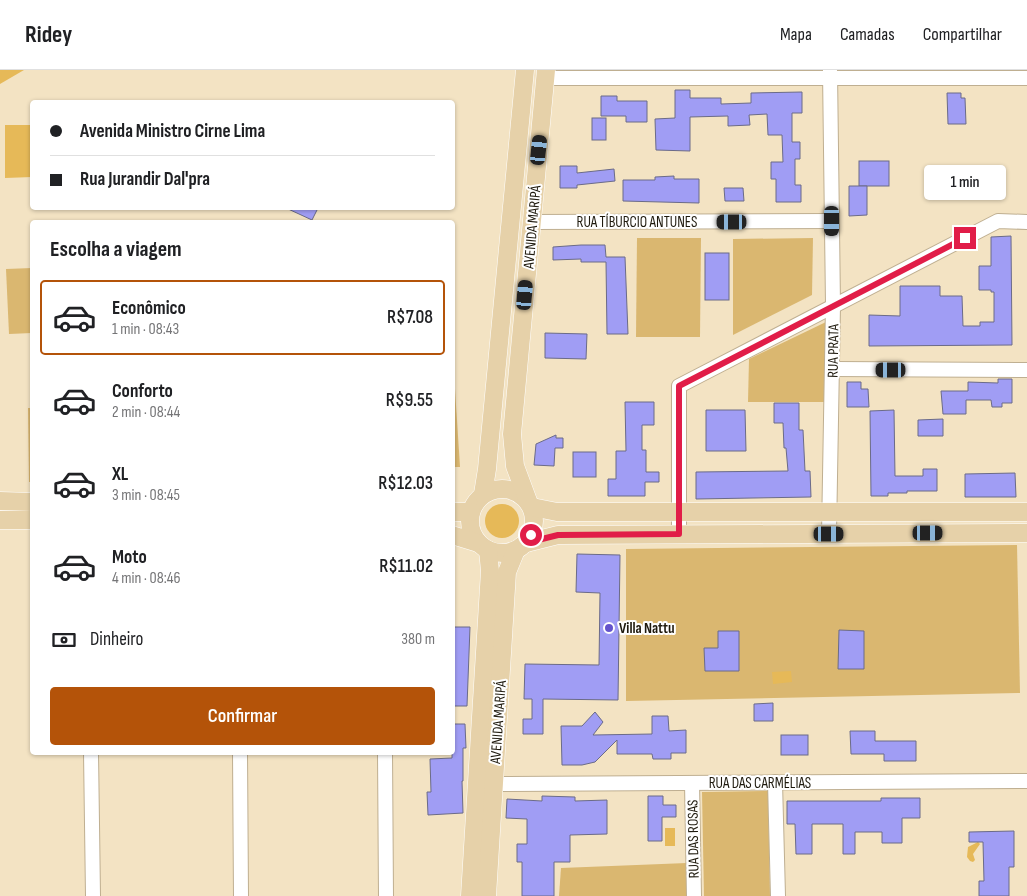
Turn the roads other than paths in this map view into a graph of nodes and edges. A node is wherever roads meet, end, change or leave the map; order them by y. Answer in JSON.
{"nodes":[{"id":1,"x":525,"y":70,"type":"edge"},
{"id":2,"x":546,"y":74,"type":"edge"},
{"id":3,"x":830,"y":74,"type":"edge"},
{"id":4,"x":1027,"y":78,"type":"edge"},
{"id":5,"x":832,"y":221,"type":"junction"},
{"id":6,"x":532,"y":222,"type":"junction"},
{"id":7,"x":1027,"y":222,"type":"edge"},
{"id":8,"x":833,"y":305,"type":"junction"},
{"id":9,"x":833,"y":369,"type":"junction"},
{"id":10,"x":1027,"y":370,"type":"edge"},
{"id":11,"x":483,"y":494,"type":"junction"},
{"id":12,"x":0,"y":501,"type":"edge"},
{"id":13,"x":30,"y":502,"type":"edge"},
{"id":14,"x":530,"y":504,"type":"junction"},
{"id":15,"x":455,"y":512,"type":"edge"},
{"id":16,"x":470,"y":512,"type":"junction"},
{"id":17,"x":679,"y":512,"type":"junction"},
{"id":18,"x":830,"y":512,"type":"junction"},
{"id":19,"x":1027,"y":512,"type":"edge"},
{"id":20,"x":0,"y":520,"type":"edge"},
{"id":21,"x":30,"y":520,"type":"edge"},
{"id":22,"x":1027,"y":533,"type":"edge"},
{"id":23,"x":679,"y":534,"type":"junction"},
{"id":24,"x":829,"y":534,"type":"junction"},
{"id":25,"x":455,"y":536,"type":"edge"},
{"id":26,"x":521,"y":546,"type":"junction"},
{"id":27,"x":483,"y":547,"type":"junction"},
{"id":28,"x":490,"y":702,"type":"junction"},
{"id":29,"x":488,"y":729,"type":"junction"},
{"id":30,"x":91,"y":755,"type":"edge"},
{"id":31,"x":240,"y":755,"type":"edge"},
{"id":32,"x":384,"y":755,"type":"edge"},
{"id":33,"x":1027,"y":781,"type":"edge"},
{"id":34,"x":775,"y":782,"type":"junction"},
{"id":35,"x":692,"y":783,"type":"junction"},
{"id":36,"x":494,"y":784,"type":"junction"},
{"id":37,"x":93,"y":896,"type":"edge"},
{"id":38,"x":240,"y":896,"type":"edge"},
{"id":39,"x":386,"y":896,"type":"edge"},
{"id":40,"x":470,"y":896,"type":"edge"},
{"id":41,"x":487,"y":896,"type":"edge"},
{"id":42,"x":694,"y":896,"type":"edge"},
{"id":43,"x":778,"y":896,"type":"edge"}],
"edges":[{"from":1,"to":11,"type":"main road","name":"AVENIDA MARIPÁ"},
{"from":2,"to":3,"type":"street"},
{"from":2,"to":6,"type":"main road","name":"AVENIDA MARIPÁ"},
{"from":3,"to":4,"type":"street"},
{"from":3,"to":5,"type":"street","name":"RUA PRATA"},
{"from":5,"to":6,"type":"street","name":"RUA TÍBURCIO ANTUNES"},
{"from":5,"to":8,"type":"street","name":"RUA PRATA"},
{"from":6,"to":14,"type":"main road","name":"AVENIDA MARIPÁ"},
{"from":7,"to":8,"type":"street"},
{"from":8,"to":9,"type":"street","name":"RUA PRATA"},
{"from":8,"to":17,"type":"street"},
{"from":9,"to":10,"type":"street"},
{"from":9,"to":18,"type":"street","name":"RUA PRATA"},
{"from":11,"to":14,"type":"main road"},
{"from":11,"to":16,"type":"main road"},
{"from":12,"to":13,"type":"main road"},
{"from":14,"to":17,"type":"main road"},
{"from":14,"to":26,"type":"main road"},
{"from":15,"to":16,"type":"main road"},
{"from":16,"to":27,"type":"main road"},
{"from":17,"to":18,"type":"main road"},
{"from":17,"to":23,"type":"street"},
{"from":18,"to":19,"type":"main road"},
{"from":18,"to":24,"type":"street","name":"RUA PRATA"},
{"from":20,"to":21,"type":"main road"},
{"from":22,"to":24,"type":"main road"},
{"from":23,"to":24,"type":"main road"},
{"from":23,"to":26,"type":"main road"},
{"from":25,"to":27,"type":"main road"},
{"from":26,"to":27,"type":"main road"},
{"from":26,"to":28,"type":"main road","name":"AVENIDA MARIPÁ"},
{"from":27,"to":28,"type":"main road","name":"AVENIDA MARIPÁ"},
{"from":28,"to":29,"type":"main road","name":"AVENIDA MARIPÁ"},
{"from":29,"to":36,"type":"main road","name":"AVENIDA MARIPÁ"},
{"from":29,"to":40,"type":"main road","name":"AVENIDA MARIPÁ"},
{"from":30,"to":37,"type":"street"},
{"from":31,"to":38,"type":"street"},
{"from":32,"to":39,"type":"street"},
{"from":33,"to":34,"type":"street","name":"RUA DAS CARMÉLIAS"},
{"from":34,"to":35,"type":"street","name":"RUA DAS CARMÉLIAS"},
{"from":34,"to":43,"type":"street"},
{"from":35,"to":36,"type":"street","name":"RUA DAS CARMÉLIAS"},
{"from":35,"to":42,"type":"street","name":"RUA DAS ROSAS"},
{"from":36,"to":41,"type":"main road","name":"AVENIDA MARIPÁ"}]}
